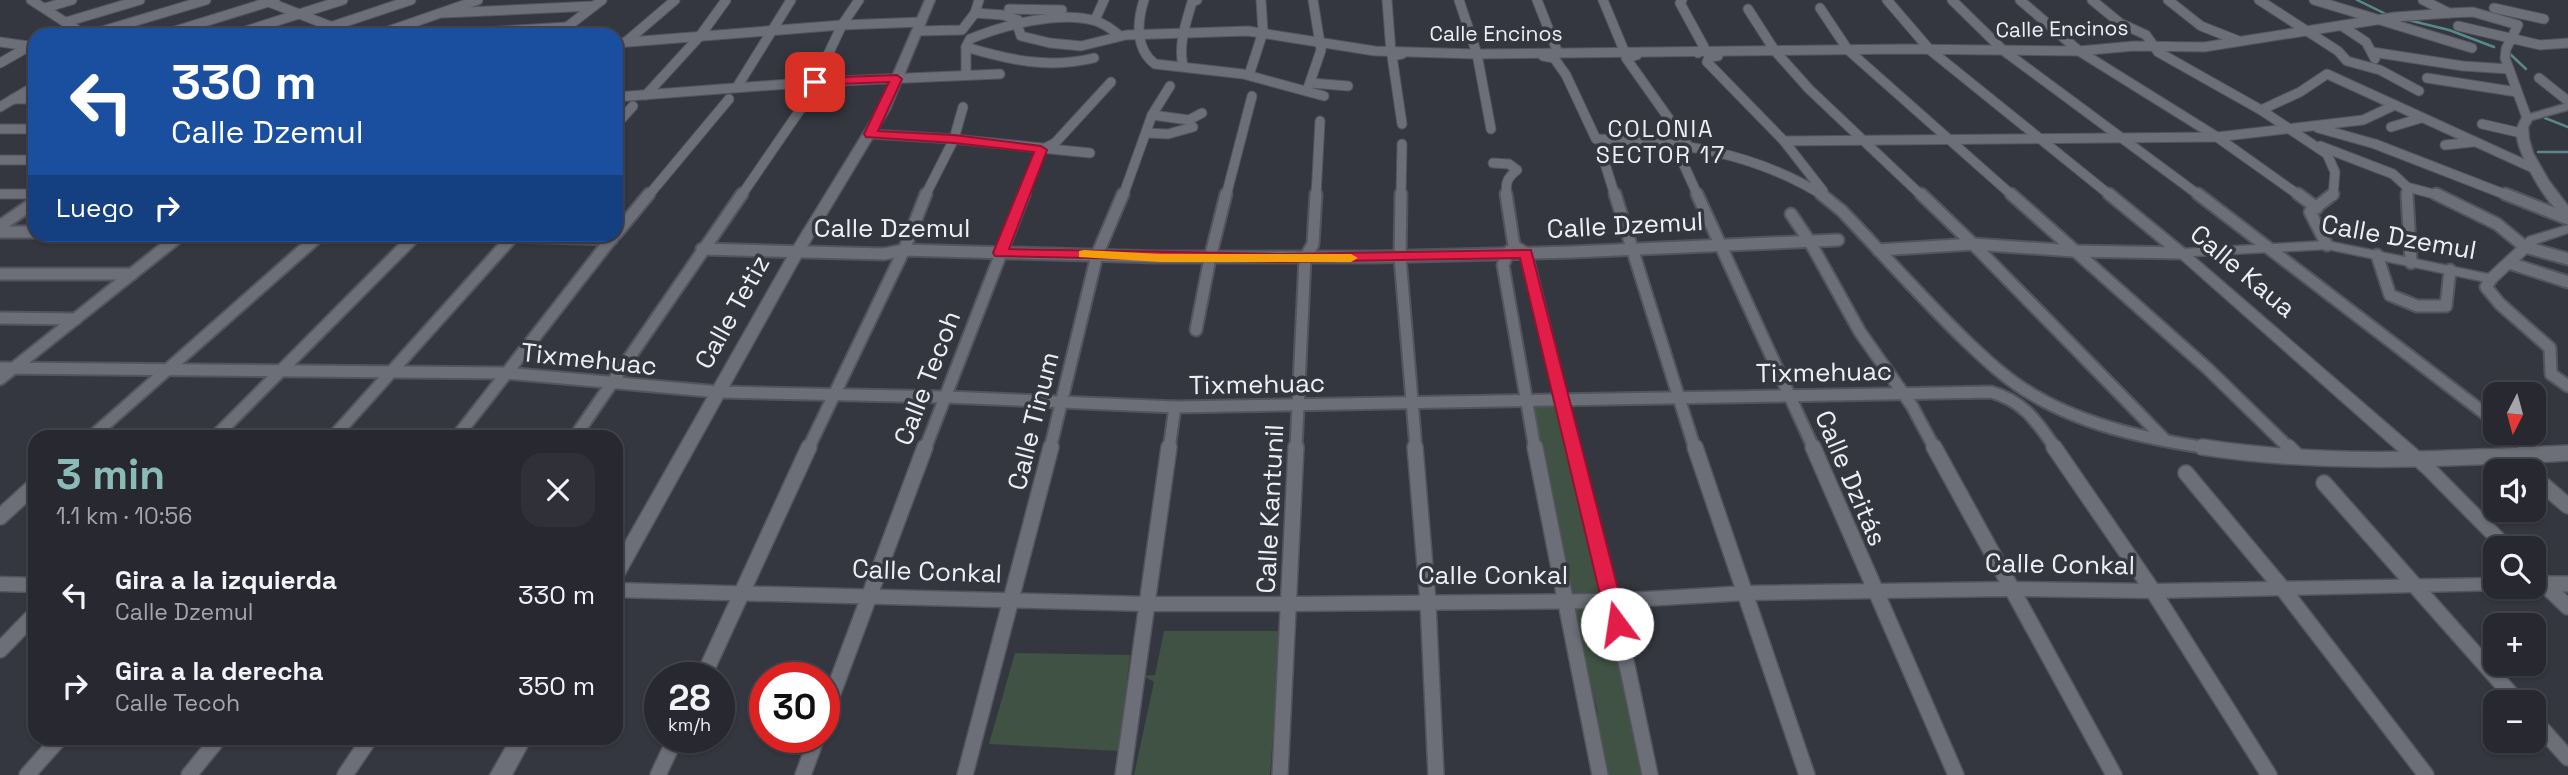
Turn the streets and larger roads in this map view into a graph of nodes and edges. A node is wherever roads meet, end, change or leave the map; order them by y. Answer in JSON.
{"nodes":[{"id":1,"x":31,"y":0,"type":"edge"},
{"id":2,"x":72,"y":0,"type":"edge"},
{"id":3,"x":140,"y":0,"type":"edge"},
{"id":4,"x":206,"y":0,"type":"edge"},
{"id":5,"x":343,"y":0,"type":"edge"},
{"id":6,"x":411,"y":0,"type":"edge"},
{"id":7,"x":478,"y":0,"type":"edge"},
{"id":8,"x":675,"y":0,"type":"edge"},
{"id":9,"x":726,"y":0,"type":"edge"},
{"id":10,"x":791,"y":0,"type":"edge"},
{"id":11,"x":859,"y":0,"type":"edge"},
{"id":12,"x":930,"y":0,"type":"edge"},
{"id":13,"x":979,"y":0,"type":"edge"},
{"id":14,"x":1014,"y":0,"type":"edge"},
{"id":15,"x":1104,"y":0,"type":"edge"},
{"id":16,"x":1144,"y":0,"type":"edge"},
{"id":17,"x":1197,"y":0,"type":"edge"},
{"id":18,"x":1261,"y":0,"type":"edge"},
{"id":19,"x":1313,"y":0,"type":"edge"},
{"id":20,"x":1387,"y":0,"type":"edge"},
{"id":21,"x":1459,"y":0,"type":"edge"},
{"id":22,"x":1537,"y":0,"type":"edge"},
{"id":23,"x":1603,"y":0,"type":"edge"},
{"id":24,"x":1682,"y":0,"type":"edge"},
{"id":25,"x":1887,"y":0,"type":"edge"},
{"id":26,"x":1952,"y":0,"type":"edge"},
{"id":27,"x":2020,"y":0,"type":"edge"},
{"id":28,"x":2092,"y":0,"type":"edge"},
{"id":29,"x":2168,"y":0,"type":"edge"},
{"id":30,"x":2259,"y":0,"type":"edge"},
{"id":31,"x":2314,"y":0,"type":"edge"},
{"id":32,"x":2423,"y":0,"type":"edge"},
{"id":33,"x":2456,"y":0,"type":"edge"},
{"id":34,"x":268,"y":1,"type":"edge"},
{"id":35,"x":1047,"y":1,"type":"edge"},
{"id":36,"x":598,"y":3,"type":"edge"},
{"id":37,"x":45,"y":8,"type":"junction"},
{"id":38,"x":1820,"y":8,"type":"dead end"},
{"id":39,"x":2495,"y":8,"type":"edge"},
{"id":40,"x":1748,"y":9,"type":"dead end"},
{"id":41,"x":1062,"y":10,"type":"junction"},
{"id":42,"x":1006,"y":12,"type":"junction"},
{"id":43,"x":2473,"y":12,"type":"junction"},
{"id":44,"x":301,"y":13,"type":"junction"},
{"id":45,"x":443,"y":13,"type":"junction"},
{"id":46,"x":975,"y":13,"type":"junction"},
{"id":47,"x":2449,"y":13,"type":"junction"},
{"id":48,"x":1072,"y":19,"type":"junction"},
{"id":49,"x":2544,"y":19,"type":"dead end"},
{"id":50,"x":1095,"y":20,"type":"junction"},
{"id":51,"x":2375,"y":20,"type":"junction"},
{"id":52,"x":66,"y":22,"type":"junction"},
{"id":53,"x":842,"y":25,"type":"junction"},
{"id":54,"x":1020,"y":25,"type":"junction"},
{"id":55,"x":2342,"y":26,"type":"junction"},
{"id":56,"x":2458,"y":26,"type":"dead end"},
{"id":57,"x":331,"y":27,"type":"junction"},
{"id":58,"x":567,"y":27,"type":"joint"},
{"id":59,"x":919,"y":27,"type":"junction"},
{"id":60,"x":76,"y":28,"type":"edge"},
{"id":61,"x":111,"y":28,"type":"edge"},
{"id":62,"x":184,"y":28,"type":"edge"},
{"id":63,"x":255,"y":28,"type":"edge"},
{"id":64,"x":328,"y":28,"type":"edge"},
{"id":65,"x":398,"y":28,"type":"edge"},
{"id":66,"x":550,"y":28,"type":"edge"},
{"id":67,"x":772,"y":30,"type":"junction"},
{"id":68,"x":1263,"y":32,"type":"junction"},
{"id":69,"x":2305,"y":32,"type":"junction"},
{"id":70,"x":1184,"y":34,"type":"junction"},
{"id":71,"x":1139,"y":35,"type":"junction"},
{"id":72,"x":700,"y":36,"type":"junction"},
{"id":73,"x":1120,"y":36,"type":"junction"},
{"id":74,"x":2510,"y":39,"type":"junction"},
{"id":75,"x":627,"y":41,"type":"junction"},
{"id":76,"x":0,"y":42,"type":"edge"},
{"id":77,"x":623,"y":42,"type":"edge"},
{"id":78,"x":1320,"y":42,"type":"junction"},
{"id":79,"x":2243,"y":43,"type":"junction"},
{"id":80,"x":2568,"y":43,"type":"edge"},
{"id":81,"x":623,"y":44,"type":"edge"},
{"id":82,"x":28,"y":46,"type":"edge"},
{"id":83,"x":966,"y":47,"type":"junction"},
{"id":84,"x":2156,"y":48,"type":"junction"},
{"id":85,"x":2472,"y":48,"type":"dead end"},
{"id":86,"x":28,"y":49,"type":"edge"},
{"id":87,"x":1848,"y":50,"type":"junction"},
{"id":88,"x":1930,"y":50,"type":"junction"},
{"id":89,"x":1775,"y":51,"type":"junction"},
{"id":90,"x":2004,"y":51,"type":"junction"},
{"id":91,"x":2079,"y":51,"type":"junction"},
{"id":92,"x":1391,"y":52,"type":"junction"},
{"id":93,"x":1516,"y":52,"type":"junction"},
{"id":94,"x":1698,"y":52,"type":"junction"},
{"id":95,"x":1750,"y":52,"type":"junction"},
{"id":96,"x":2372,"y":52,"type":"junction"},
{"id":97,"x":1409,"y":53,"type":"junction"},
{"id":98,"x":1558,"y":53,"type":"junction"},
{"id":99,"x":1477,"y":54,"type":"junction"},
{"id":100,"x":1626,"y":55,"type":"junction"},
{"id":101,"x":1094,"y":58,"type":"dead end"},
{"id":102,"x":0,"y":62,"type":"edge"},
{"id":103,"x":1183,"y":66,"type":"junction"},
{"id":104,"x":2509,"y":69,"type":"junction"},
{"id":105,"x":2380,"y":70,"type":"junction"},
{"id":106,"x":1000,"y":74,"type":"dead end"},
{"id":107,"x":966,"y":75,"type":"junction"},
{"id":108,"x":1249,"y":75,"type":"junction"},
{"id":109,"x":2427,"y":78,"type":"dead end"},
{"id":110,"x":2539,"y":78,"type":"dead end"},
{"id":111,"x":897,"y":79,"type":"junction"},
{"id":112,"x":815,"y":82,"type":"junction"},
{"id":113,"x":1111,"y":82,"type":"dead end"},
{"id":114,"x":1170,"y":86,"type":"dead end"},
{"id":115,"x":1348,"y":86,"type":"dead end"},
{"id":116,"x":737,"y":87,"type":"junction"},
{"id":117,"x":1309,"y":87,"type":"junction"},
{"id":118,"x":28,"y":90,"type":"edge"},
{"id":119,"x":2419,"y":91,"type":"dead end"},
{"id":120,"x":2517,"y":92,"type":"junction"},
{"id":121,"x":811,"y":94,"type":"dead end"},
{"id":122,"x":646,"y":95,"type":"junction"},
{"id":123,"x":1252,"y":96,"type":"dead end"},
{"id":124,"x":1324,"y":96,"type":"dead end"},
{"id":125,"x":623,"y":97,"type":"edge"},
{"id":126,"x":13,"y":99,"type":"junction"},
{"id":127,"x":28,"y":99,"type":"edge"},
{"id":128,"x":729,"y":99,"type":"dead end"},
{"id":129,"x":2568,"y":104,"type":"edge"},
{"id":130,"x":634,"y":106,"type":"dead end"},
{"id":131,"x":2395,"y":106,"type":"junction"},
{"id":132,"x":0,"y":107,"type":"edge"},
{"id":133,"x":963,"y":107,"type":"dead end"},
{"id":134,"x":2260,"y":110,"type":"junction"},
{"id":135,"x":1202,"y":113,"type":"dead end"},
{"id":136,"x":1153,"y":115,"type":"junction"},
{"id":137,"x":623,"y":118,"type":"edge"},
{"id":138,"x":2421,"y":118,"type":"junction"},
{"id":139,"x":2527,"y":118,"type":"junction"},
{"id":140,"x":1320,"y":121,"type":"dead end"},
{"id":141,"x":1402,"y":124,"type":"dead end"},
{"id":142,"x":2482,"y":124,"type":"dead end"},
{"id":143,"x":1193,"y":127,"type":"dead end"},
{"id":144,"x":2314,"y":127,"type":"junction"},
{"id":145,"x":2391,"y":127,"type":"dead end"},
{"id":146,"x":0,"y":129,"type":"edge"},
{"id":147,"x":28,"y":129,"type":"edge"},
{"id":148,"x":1492,"y":129,"type":"dead end"},
{"id":149,"x":2290,"y":130,"type":"junction"},
{"id":150,"x":1147,"y":133,"type":"junction"},
{"id":151,"x":2521,"y":133,"type":"junction"},
{"id":152,"x":870,"y":134,"type":"junction"},
{"id":153,"x":2217,"y":136,"type":"junction"},
{"id":154,"x":1862,"y":138,"type":"junction"},
{"id":155,"x":1947,"y":138,"type":"junction"},
{"id":156,"x":2124,"y":138,"type":"junction"},
{"id":157,"x":954,"y":139,"type":"junction"},
{"id":158,"x":1596,"y":139,"type":"joint"},
{"id":159,"x":2042,"y":140,"type":"junction"},
{"id":160,"x":1784,"y":141,"type":"junction"},
{"id":161,"x":2308,"y":141,"type":"junction"},
{"id":162,"x":2473,"y":142,"type":"junction"},
{"id":163,"x":1402,"y":144,"type":"dead end"},
{"id":164,"x":2445,"y":145,"type":"dead end"},
{"id":165,"x":1689,"y":147,"type":"junction"},
{"id":166,"x":1041,"y":150,"type":"junction"},
{"id":167,"x":1090,"y":153,"type":"dead end"},
{"id":168,"x":1602,"y":155,"type":"dead end"},
{"id":169,"x":0,"y":160,"type":"edge"},
{"id":170,"x":28,"y":160,"type":"edge"},
{"id":171,"x":1493,"y":163,"type":"dead end"},
{"id":172,"x":1683,"y":163,"type":"dead end"},
{"id":173,"x":2535,"y":169,"type":"junction"},
{"id":174,"x":2407,"y":187,"type":"junction"},
{"id":175,"x":0,"y":194,"type":"edge"},
{"id":176,"x":28,"y":194,"type":"edge"},
{"id":177,"x":1830,"y":199,"type":"junction"},
{"id":178,"x":28,"y":207,"type":"edge"},
{"id":179,"x":2317,"y":208,"type":"junction"},
{"id":180,"x":1791,"y":214,"type":"dead end"},
{"id":181,"x":2568,"y":217,"type":"edge"},
{"id":182,"x":623,"y":225,"type":"edge"},
{"id":183,"x":0,"y":226,"type":"edge"},
{"id":184,"x":2568,"y":229,"type":"edge"},
{"id":185,"x":0,"y":232,"type":"edge"},
{"id":186,"x":28,"y":232,"type":"edge"},
{"id":187,"x":1838,"y":240,"type":"dead end"},
{"id":188,"x":172,"y":242,"type":"edge"},
{"id":189,"x":312,"y":242,"type":"edge"},
{"id":190,"x":409,"y":242,"type":"edge"},
{"id":191,"x":509,"y":242,"type":"edge"},
{"id":192,"x":609,"y":242,"type":"edge"},
{"id":193,"x":1810,"y":242,"type":"junction"},
{"id":194,"x":1973,"y":244,"type":"junction"},
{"id":195,"x":2327,"y":244,"type":"junction"},
{"id":196,"x":1723,"y":245,"type":"junction"},
{"id":197,"x":2525,"y":247,"type":"junction"},
{"id":198,"x":702,"y":249,"type":"junction"},
{"id":199,"x":1631,"y":249,"type":"junction"},
{"id":200,"x":2271,"y":249,"type":"junction"},
{"id":201,"x":904,"y":250,"type":"junction"},
{"id":202,"x":1878,"y":250,"type":"junction"},
{"id":203,"x":1515,"y":251,"type":"junction"},
{"id":204,"x":2074,"y":251,"type":"junction"},
{"id":205,"x":797,"y":252,"type":"junction"},
{"id":206,"x":1000,"y":253,"type":"junction"},
{"id":207,"x":2181,"y":253,"type":"junction"},
{"id":208,"x":1097,"y":255,"type":"junction"},
{"id":209,"x":2376,"y":255,"type":"junction"},
{"id":210,"x":1399,"y":257,"type":"junction"},
{"id":211,"x":1210,"y":258,"type":"junction"},
{"id":212,"x":1305,"y":258,"type":"junction"},
{"id":213,"x":2568,"y":259,"type":"edge"},
{"id":214,"x":2411,"y":262,"type":"junction"},
{"id":215,"x":2509,"y":263,"type":"junction"},
{"id":216,"x":2451,"y":271,"type":"junction"},
{"id":217,"x":0,"y":274,"type":"edge"},
{"id":218,"x":132,"y":274,"type":"junction"},
{"id":219,"x":2491,"y":279,"type":"junction"},
{"id":220,"x":2568,"y":282,"type":"edge"},
{"id":221,"x":0,"y":317,"type":"edge"},
{"id":222,"x":76,"y":319,"type":"junction"},
{"id":223,"x":1196,"y":330,"type":"dead end"},
{"id":224,"x":0,"y":368,"type":"edge"},
{"id":225,"x":13,"y":368,"type":"junction"},
{"id":226,"x":392,"y":370,"type":"junction"},
{"id":227,"x":166,"y":371,"type":"junction"},
{"id":228,"x":282,"y":371,"type":"junction"},
{"id":229,"x":505,"y":373,"type":"junction"},
{"id":230,"x":0,"y":379,"type":"edge"},
{"id":231,"x":611,"y":383,"type":"junction"},
{"id":232,"x":2568,"y":386,"type":"edge"},
{"id":233,"x":720,"y":392,"type":"junction"},
{"id":234,"x":1903,"y":393,"type":"junction"},
{"id":235,"x":2016,"y":393,"type":"junction"},
{"id":236,"x":833,"y":394,"type":"junction"},
{"id":237,"x":1790,"y":395,"type":"junction"},
{"id":238,"x":1677,"y":396,"type":"junction"},
{"id":239,"x":947,"y":397,"type":"junction"},
{"id":240,"x":1560,"y":401,"type":"junction"},
{"id":241,"x":1526,"y":402,"type":"junction"},
{"id":242,"x":1062,"y":404,"type":"junction"},
{"id":243,"x":1413,"y":404,"type":"junction"},
{"id":244,"x":1298,"y":406,"type":"junction"},
{"id":245,"x":1175,"y":407,"type":"junction"},
{"id":246,"x":2483,"y":412,"type":"edge"},
{"id":247,"x":99,"y":430,"type":"edge"},
{"id":248,"x":222,"y":430,"type":"edge"},
{"id":249,"x":338,"y":430,"type":"edge"},
{"id":250,"x":462,"y":430,"type":"edge"},
{"id":251,"x":579,"y":430,"type":"edge"},
{"id":252,"x":2167,"y":442,"type":"junction"},
{"id":253,"x":2526,"y":445,"type":"edge"},
{"id":254,"x":2568,"y":453,"type":"edge"},
{"id":255,"x":2538,"y":454,"type":"junction"},
{"id":256,"x":2297,"y":456,"type":"junction"},
{"id":257,"x":2417,"y":459,"type":"junction"},
{"id":258,"x":2186,"y":473,"type":"dead end"},
{"id":259,"x":2324,"y":483,"type":"dead end"},
{"id":260,"x":2546,"y":487,"type":"edge"},
{"id":261,"x":28,"y":491,"type":"edge"},
{"id":262,"x":2568,"y":506,"type":"edge"},
{"id":263,"x":0,"y":517,"type":"edge"},
{"id":264,"x":2496,"y":536,"type":"edge"},
{"id":265,"x":623,"y":561,"type":"edge"},
{"id":266,"x":2546,"y":581,"type":"edge"},
{"id":267,"x":0,"y":584,"type":"edge"},
{"id":268,"x":2568,"y":584,"type":"edge"},
{"id":269,"x":28,"y":585,"type":"edge"},
{"id":270,"x":2483,"y":585,"type":"edge"},
{"id":271,"x":2415,"y":586,"type":"junction"},
{"id":272,"x":2546,"y":588,"type":"edge"},
{"id":273,"x":2010,"y":589,"type":"junction"},
{"id":274,"x":2283,"y":589,"type":"junction"},
{"id":275,"x":623,"y":590,"type":"edge"},
{"id":276,"x":1875,"y":591,"type":"junction"},
{"id":277,"x":741,"y":592,"type":"junction"},
{"id":278,"x":2153,"y":592,"type":"junction"},
{"id":279,"x":1746,"y":593,"type":"junction"},
{"id":280,"x":869,"y":595,"type":"junction"},
{"id":281,"x":1011,"y":600,"type":"junction"},
{"id":282,"x":1565,"y":601,"type":"junction"},
{"id":283,"x":1611,"y":601,"type":"junction"},
{"id":284,"x":1428,"y":602,"type":"junction"},
{"id":285,"x":1148,"y":604,"type":"junction"},
{"id":286,"x":1289,"y":604,"type":"junction"},
{"id":287,"x":2568,"y":607,"type":"edge"},
{"id":288,"x":28,"y":621,"type":"edge"},
{"id":289,"x":0,"y":650,"type":"edge"},
{"id":290,"x":710,"y":662,"type":"edge"},
{"id":291,"x":840,"y":674,"type":"edge"},
{"id":292,"x":2507,"y":690,"type":"edge"},
{"id":293,"x":2546,"y":733,"type":"edge"},
{"id":294,"x":54,"y":745,"type":"edge"},
{"id":295,"x":213,"y":745,"type":"edge"},
{"id":296,"x":365,"y":745,"type":"edge"},
{"id":297,"x":518,"y":745,"type":"edge"},
{"id":298,"x":669,"y":753,"type":"edge"},
{"id":299,"x":811,"y":753,"type":"edge"},
{"id":300,"x":2568,"y":758,"type":"edge"},
{"id":301,"x":27,"y":775,"type":"edge"},
{"id":302,"x":189,"y":775,"type":"edge"},
{"id":303,"x":345,"y":775,"type":"edge"},
{"id":304,"x":501,"y":775,"type":"edge"},
{"id":305,"x":659,"y":775,"type":"edge"},
{"id":306,"x":803,"y":775,"type":"edge"},
{"id":307,"x":965,"y":775,"type":"edge"},
{"id":308,"x":1123,"y":775,"type":"edge"},
{"id":309,"x":1280,"y":775,"type":"edge"},
{"id":310,"x":1436,"y":775,"type":"edge"},
{"id":311,"x":1600,"y":775,"type":"edge"},
{"id":312,"x":1650,"y":775,"type":"edge"},
{"id":313,"x":1807,"y":775,"type":"edge"},
{"id":314,"x":1956,"y":775,"type":"edge"},
{"id":315,"x":2114,"y":775,"type":"edge"},
{"id":316,"x":2269,"y":775,"type":"edge"},
{"id":317,"x":2426,"y":775,"type":"edge"}],
"edges":[{"from":1,"to":37,"type":"street"},
{"from":2,"to":37,"type":"street"},
{"from":3,"to":52,"type":"street"},
{"from":4,"to":61,"type":"street"},
{"from":5,"to":44,"type":"street"},
{"from":6,"to":57,"type":"street"},
{"from":7,"to":45,"type":"street"},
{"from":8,"to":75,"type":"street"},
{"from":9,"to":72,"type":"street"},
{"from":10,"to":67,"type":"street"},
{"from":11,"to":53,"type":"street"},
{"from":12,"to":59,"type":"street","name":"Calle Tetiz"},
{"from":13,"to":46,"type":"street"},
{"from":14,"to":42,"type":"street"},
{"from":15,"to":50,"type":"street"},
{"from":16,"to":71,"type":"street"},
{"from":17,"to":70,"type":"street"},
{"from":18,"to":68,"type":"street"},
{"from":19,"to":78,"type":"street"},
{"from":20,"to":92,"type":"street"},
{"from":21,"to":99,"type":"street"},
{"from":22,"to":98,"type":"street"},
{"from":23,"to":100,"type":"street"},
{"from":24,"to":94,"type":"street"},
{"from":25,"to":88,"type":"street"},
{"from":26,"to":90,"type":"street"},
{"from":27,"to":91,"type":"street"},
{"from":28,"to":84,"type":"street"},
{"from":29,"to":79,"type":"street"},
{"from":30,"to":69,"type":"street"},
{"from":31,"to":51,"type":"street"},
{"from":32,"to":47,"type":"street"},
{"from":33,"to":43,"type":"street"},
{"from":34,"to":44,"type":"street"},
{"from":34,"to":62,"type":"street"},
{"from":35,"to":41,"type":"street"},
{"from":36,"to":45,"type":"street"},
{"from":36,"to":58,"type":"street"},
{"from":37,"to":52,"type":"street"},
{"from":38,"to":87,"type":"street"},
{"from":39,"to":43,"type":"street","name":"Calle Encinos"},
{"from":39,"to":49,"type":"street"},
{"from":39,"to":74,"type":"street","name":"Calle Encinos"},
{"from":40,"to":89,"type":"street"},
{"from":41,"to":42,"type":"street"},
{"from":41,"to":48,"type":"street"},
{"from":42,"to":46,"type":"street"},
{"from":42,"to":54,"type":"street"},
{"from":43,"to":47,"type":"street","name":"Calle Encinos"},
{"from":44,"to":57,"type":"street"},
{"from":44,"to":63,"type":"street"},
{"from":45,"to":65,"type":"street"},
{"from":46,"to":59,"type":"street"},
{"from":47,"to":51,"type":"street","name":"Calle Encinos"},
{"from":48,"to":50,"type":"street"},
{"from":48,"to":54,"type":"street"},
{"from":50,"to":73,"type":"street"},
{"from":51,"to":55,"type":"street","name":"Calle Encinos"},
{"from":51,"to":85,"type":"street"},
{"from":52,"to":60,"type":"street"},
{"from":53,"to":59,"type":"street"},
{"from":53,"to":67,"type":"street"},
{"from":53,"to":112,"type":"street"},
{"from":54,"to":73,"type":"street","name":"Calle Encinos"},
{"from":54,"to":83,"type":"street"},
{"from":55,"to":69,"type":"street","name":"Calle Encinos"},
{"from":55,"to":96,"type":"street"},
{"from":56,"to":74,"type":"street"},
{"from":57,"to":64,"type":"street"},
{"from":58,"to":66,"type":"street"},
{"from":59,"to":111,"type":"street","name":"Calle Tetiz"},
{"from":67,"to":72,"type":"street"},
{"from":67,"to":116,"type":"street"},
{"from":68,"to":70,"type":"street","name":"Calle Encinos"},
{"from":68,"to":78,"type":"street","name":"Calle Encinos"},
{"from":68,"to":108,"type":"street"},
{"from":69,"to":79,"type":"street","name":"Calle Encinos"},
{"from":69,"to":105,"type":"street"},
{"from":70,"to":71,"type":"street","name":"Calle Encinos"},
{"from":70,"to":103,"type":"street"},
{"from":71,"to":73,"type":"street","name":"Calle Encinos"},
{"from":71,"to":103,"type":"street"},
{"from":72,"to":75,"type":"street"},
{"from":72,"to":122,"type":"street"},
{"from":74,"to":80,"type":"street"},
{"from":74,"to":104,"type":"street","name":"Calle Encinos"},
{"from":75,"to":77,"type":"street"},
{"from":75,"to":81,"type":"street"},
{"from":76,"to":82,"type":"street"},
{"from":78,"to":92,"type":"street","name":"Calle Encinos"},
{"from":78,"to":117,"type":"street"},
{"from":79,"to":84,"type":"street","name":"Calle Encinos"},
{"from":83,"to":101,"type":"street"},
{"from":83,"to":107,"type":"street"},
{"from":84,"to":91,"type":"street","name":"Calle Encinos"},
{"from":84,"to":134,"type":"street"},
{"from":86,"to":102,"type":"street"},
{"from":87,"to":88,"type":"street","name":"Calle Encinos"},
{"from":87,"to":89,"type":"street","name":"Calle Encinos"},
{"from":87,"to":155,"type":"street"},
{"from":88,"to":90,"type":"street","name":"Calle Encinos"},
{"from":88,"to":159,"type":"street","name":"Calle Kaua"},
{"from":89,"to":95,"type":"street","name":"Calle Encinos"},
{"from":89,"to":154,"type":"street"},
{"from":90,"to":91,"type":"street","name":"Calle Encinos"},
{"from":90,"to":156,"type":"street"},
{"from":91,"to":153,"type":"street"},
{"from":92,"to":97,"type":"street","name":"Calle Encinos"},
{"from":93,"to":98,"type":"street","name":"Calle Encinos"},
{"from":93,"to":99,"type":"street","name":"Calle Encinos"},
{"from":93,"to":158,"type":"street"},
{"from":94,"to":95,"type":"street","name":"Calle Encinos"},
{"from":94,"to":100,"type":"street","name":"Calle Encinos"},
{"from":95,"to":160,"type":"street"},
{"from":96,"to":104,"type":"street"},
{"from":96,"to":105,"type":"street"},
{"from":97,"to":99,"type":"street","name":"Calle Encinos"},
{"from":97,"to":141,"type":"street"},
{"from":98,"to":100,"type":"street","name":"Calle Encinos"},
{"from":99,"to":148,"type":"street"},
{"from":100,"to":165,"type":"street"},
{"from":103,"to":108,"type":"street"},
{"from":104,"to":120,"type":"street","name":"Calle Encinos"},
{"from":105,"to":119,"type":"street"},
{"from":106,"to":107,"type":"street"},
{"from":107,"to":111,"type":"street"},
{"from":108,"to":117,"type":"street"},
{"from":109,"to":120,"type":"street"},
{"from":110,"to":129,"type":"street"},
{"from":111,"to":112,"type":"street"},
{"from":111,"to":152,"type":"street","name":"Calle Tetiz"},
{"from":112,"to":116,"type":"street"},
{"from":113,"to":166,"type":"street"},
{"from":114,"to":136,"type":"street","name":"Calle Tinum"},
{"from":115,"to":117,"type":"street"},
{"from":116,"to":122,"type":"street"},
{"from":117,"to":124,"type":"street"},
{"from":118,"to":126,"type":"street"},
{"from":120,"to":139,"type":"street","name":"Calle Encinos"},
{"from":121,"to":198,"type":"street"},
{"from":122,"to":125,"type":"street"},
{"from":123,"to":211,"type":"street"},
{"from":126,"to":127,"type":"street"},
{"from":126,"to":132,"type":"street"},
{"from":128,"to":182,"type":"street"},
{"from":129,"to":139,"type":"street"},
{"from":130,"to":137,"type":"street"},
{"from":131,"to":134,"type":"street"},
{"from":131,"to":138,"type":"street"},
{"from":131,"to":144,"type":"street"},
{"from":133,"to":157,"type":"street"},
{"from":134,"to":149,"type":"street"},
{"from":135,"to":136,"type":"street"},
{"from":136,"to":150,"type":"street","name":"Calle Tinum"},
{"from":138,"to":145,"type":"street"},
{"from":138,"to":162,"type":"street"},
{"from":139,"to":151,"type":"street"},
{"from":140,"to":212,"type":"street","name":"Calle Kantunil"},
{"from":142,"to":151,"type":"street"},
{"from":143,"to":150,"type":"street"},
{"from":144,"to":149,"type":"street"},
{"from":144,"to":181,"type":"street"},
{"from":146,"to":147,"type":"street"},
{"from":149,"to":153,"type":"street"},
{"from":149,"to":161,"type":"street"},
{"from":150,"to":208,"type":"street","name":"Calle Tinum"},
{"from":151,"to":173,"type":"street"},
{"from":152,"to":157,"type":"street"},
{"from":152,"to":205,"type":"street","name":"Calle Tetiz"},
{"from":153,"to":156,"type":"street"},
{"from":153,"to":179,"type":"street"},
{"from":154,"to":155,"type":"street"},
{"from":154,"to":160,"type":"street"},
{"from":154,"to":194,"type":"street"},
{"from":155,"to":159,"type":"street"},
{"from":155,"to":204,"type":"street"},
{"from":156,"to":159,"type":"street"},
{"from":156,"to":200,"type":"street"},
{"from":157,"to":166,"type":"street"},
{"from":157,"to":201,"type":"street"},
{"from":158,"to":165,"type":"street"},
{"from":159,"to":207,"type":"street","name":"Calle Kaua"},
{"from":160,"to":177,"type":"street"},
{"from":161,"to":174,"type":"street"},
{"from":161,"to":179,"type":"street"},
{"from":162,"to":164,"type":"street"},
{"from":162,"to":173,"type":"street"},
{"from":163,"to":210,"type":"street"},
{"from":165,"to":177,"type":"street"},
{"from":166,"to":167,"type":"street"},
{"from":166,"to":206,"type":"street","name":"Calle Tecoh"},
{"from":168,"to":199,"type":"street"},
{"from":169,"to":170,"type":"street"},
{"from":171,"to":203,"type":"street"},
{"from":172,"to":196,"type":"street","name":"Calle Dzitás"},
{"from":173,"to":181,"type":"street"},
{"from":174,"to":197,"type":"street"},
{"from":174,"to":214,"type":"street"},
{"from":175,"to":176,"type":"street"},
{"from":177,"to":202,"type":"street"},
{"from":178,"to":183,"type":"street"},
{"from":179,"to":195,"type":"street"},
{"from":180,"to":193,"type":"street"},
{"from":184,"to":197,"type":"street"},
{"from":185,"to":186,"type":"street"},
{"from":187,"to":193,"type":"street","name":"Calle Dzemul"},
{"from":188,"to":218,"type":"street"},
{"from":189,"to":227,"type":"street"},
{"from":190,"to":228,"type":"street"},
{"from":191,"to":226,"type":"street"},
{"from":192,"to":229,"type":"street"},
{"from":193,"to":196,"type":"street","name":"Calle Dzemul"},
{"from":193,"to":234,"type":"street"},
{"from":194,"to":202,"type":"street","name":"Calle Dzemul"},
{"from":194,"to":204,"type":"street","name":"Calle Dzemul"},
{"from":194,"to":252,"type":"street"},
{"from":195,"to":200,"type":"street","name":"Calle Dzemul"},
{"from":195,"to":209,"type":"street","name":"Calle Dzemul"},
{"from":196,"to":199,"type":"street","name":"Calle Dzemul"},
{"from":196,"to":237,"type":"street","name":"Calle Dzitás"},
{"from":197,"to":213,"type":"street"},
{"from":197,"to":215,"type":"street"},
{"from":198,"to":205,"type":"street","name":"Calle Dzemul"},
{"from":198,"to":231,"type":"street"},
{"from":199,"to":203,"type":"street","name":"Calle Dzemul"},
{"from":199,"to":238,"type":"street"},
{"from":200,"to":207,"type":"street","name":"Calle Dzemul"},
{"from":200,"to":246,"type":"street"},
{"from":201,"to":205,"type":"street","name":"Calle Dzemul"},
{"from":201,"to":206,"type":"street","name":"Calle Dzemul"},
{"from":201,"to":236,"type":"street"},
{"from":202,"to":235,"type":"street"},
{"from":203,"to":210,"type":"street","name":"Calle Dzemul"},
{"from":203,"to":240,"type":"street"},
{"from":203,"to":241,"type":"street"},
{"from":204,"to":207,"type":"street","name":"Calle Dzemul"},
{"from":204,"to":256,"type":"street"},
{"from":205,"to":233,"type":"street","name":"Calle Tetiz"},
{"from":206,"to":208,"type":"street","name":"Calle Dzemul"},
{"from":206,"to":239,"type":"street","name":"Calle Tecoh"},
{"from":207,"to":257,"type":"street","name":"Calle Kaua"},
{"from":208,"to":211,"type":"street","name":"Calle Dzemul"},
{"from":208,"to":242,"type":"street","name":"Calle Tinum"},
{"from":209,"to":214,"type":"street","name":"Calle Dzemul"},
{"from":209,"to":216,"type":"street"},
{"from":210,"to":212,"type":"street","name":"Calle Dzemul"},
{"from":210,"to":243,"type":"street"},
{"from":211,"to":212,"type":"street","name":"Calle Dzemul"},
{"from":211,"to":223,"type":"street"},
{"from":212,"to":244,"type":"street","name":"Calle Kantunil"},
{"from":214,"to":216,"type":"street","name":"Calle Dzemul"},
{"from":215,"to":219,"type":"street"},
{"from":215,"to":220,"type":"street"},
{"from":216,"to":219,"type":"street","name":"Calle Dzemul"},
{"from":217,"to":218,"type":"street"},
{"from":218,"to":222,"type":"street"},
{"from":219,"to":232,"type":"street"},
{"from":221,"to":222,"type":"street"},
{"from":222,"to":225,"type":"street"},
{"from":224,"to":225,"type":"street","name":"Tixmehuac"},
{"from":225,"to":227,"type":"street","name":"Tixmehuac"},
{"from":225,"to":230,"type":"street"},
{"from":226,"to":228,"type":"street","name":"Tixmehuac"},
{"from":226,"to":229,"type":"street","name":"Tixmehuac"},
{"from":226,"to":249,"type":"street"},
{"from":227,"to":228,"type":"street","name":"Tixmehuac"},
{"from":227,"to":247,"type":"street"},
{"from":228,"to":248,"type":"street"},
{"from":229,"to":231,"type":"street","name":"Tixmehuac"},
{"from":229,"to":250,"type":"street"},
{"from":231,"to":233,"type":"street","name":"Tixmehuac"},
{"from":231,"to":251,"type":"street"},
{"from":233,"to":236,"type":"street","name":"Tixmehuac"},
{"from":233,"to":265,"type":"street","name":"Calle Tetiz"},
{"from":234,"to":235,"type":"street","name":"Tixmehuac"},
{"from":234,"to":237,"type":"street","name":"Tixmehuac"},
{"from":234,"to":273,"type":"street"},
{"from":235,"to":252,"type":"street"},
{"from":235,"to":278,"type":"street"},
{"from":236,"to":239,"type":"street","name":"Tixmehuac"},
{"from":236,"to":277,"type":"street"},
{"from":237,"to":238,"type":"street","name":"Tixmehuac"},
{"from":237,"to":276,"type":"street","name":"Calle Dzitás"},
{"from":238,"to":240,"type":"street","name":"Tixmehuac"},
{"from":238,"to":279,"type":"street"},
{"from":239,"to":242,"type":"street","name":"Tixmehuac"},
{"from":239,"to":280,"type":"street","name":"Calle Tecoh"},
{"from":240,"to":241,"type":"street","name":"Tixmehuac"},
{"from":240,"to":283,"type":"street"},
{"from":241,"to":243,"type":"street","name":"Tixmehuac"},
{"from":241,"to":282,"type":"street"},
{"from":242,"to":245,"type":"street","name":"Tixmehuac"},
{"from":242,"to":281,"type":"street","name":"Calle Tinum"},
{"from":243,"to":244,"type":"street","name":"Tixmehuac"},
{"from":243,"to":284,"type":"street"},
{"from":244,"to":245,"type":"street","name":"Tixmehuac"},
{"from":244,"to":286,"type":"street","name":"Calle Kantunil"},
{"from":245,"to":285,"type":"street"},
{"from":252,"to":256,"type":"street"},
{"from":253,"to":255,"type":"street"},
{"from":254,"to":255,"type":"street"},
{"from":255,"to":257,"type":"street"},
{"from":256,"to":257,"type":"street"},
{"from":257,"to":264,"type":"street","name":"Calle Kaua"},
{"from":258,"to":274,"type":"street"},
{"from":259,"to":271,"type":"street"},
{"from":260,"to":262,"type":"street"},
{"from":261,"to":263,"type":"street"},
{"from":266,"to":268,"type":"street"},
{"from":267,"to":269,"type":"street"},
{"from":270,"to":271,"type":"street","name":"Calle Conkal"},
{"from":271,"to":274,"type":"street","name":"Calle Conkal"},
{"from":271,"to":292,"type":"street"},
{"from":272,"to":287,"type":"street"},
{"from":273,"to":276,"type":"street","name":"Calle Conkal"},
{"from":273,"to":278,"type":"street","name":"Calle Conkal"},
{"from":273,"to":315,"type":"street"},
{"from":274,"to":278,"type":"street","name":"Calle Conkal"},
{"from":274,"to":317,"type":"street"},
{"from":275,"to":277,"type":"street","name":"Calle Conkal"},
{"from":276,"to":279,"type":"street","name":"Calle Conkal"},
{"from":276,"to":314,"type":"street","name":"Calle Dzitás"},
{"from":277,"to":280,"type":"street","name":"Calle Conkal"},
{"from":277,"to":290,"type":"street"},
{"from":278,"to":316,"type":"street"},
{"from":279,"to":283,"type":"street","name":"Calle Conkal"},
{"from":279,"to":313,"type":"street"},
{"from":280,"to":281,"type":"street","name":"Calle Conkal"},
{"from":280,"to":291,"type":"street","name":"Calle Tecoh"},
{"from":281,"to":285,"type":"street","name":"Calle Conkal"},
{"from":281,"to":307,"type":"street","name":"Calle Tinum"},
{"from":282,"to":283,"type":"street","name":"Calle Conkal"},
{"from":282,"to":284,"type":"street","name":"Calle Conkal"},
{"from":282,"to":311,"type":"street"},
{"from":283,"to":312,"type":"street"},
{"from":284,"to":286,"type":"street","name":"Calle Conkal"},
{"from":284,"to":310,"type":"street"},
{"from":285,"to":286,"type":"street","name":"Calle Conkal"},
{"from":285,"to":308,"type":"street"},
{"from":286,"to":309,"type":"street","name":"Calle Kantunil"},
{"from":288,"to":289,"type":"street"},
{"from":293,"to":300,"type":"street"},
{"from":294,"to":301,"type":"street"},
{"from":295,"to":302,"type":"street"},
{"from":296,"to":303,"type":"street"},
{"from":297,"to":304,"type":"street"},
{"from":298,"to":305,"type":"street"},
{"from":299,"to":306,"type":"street"}]}
